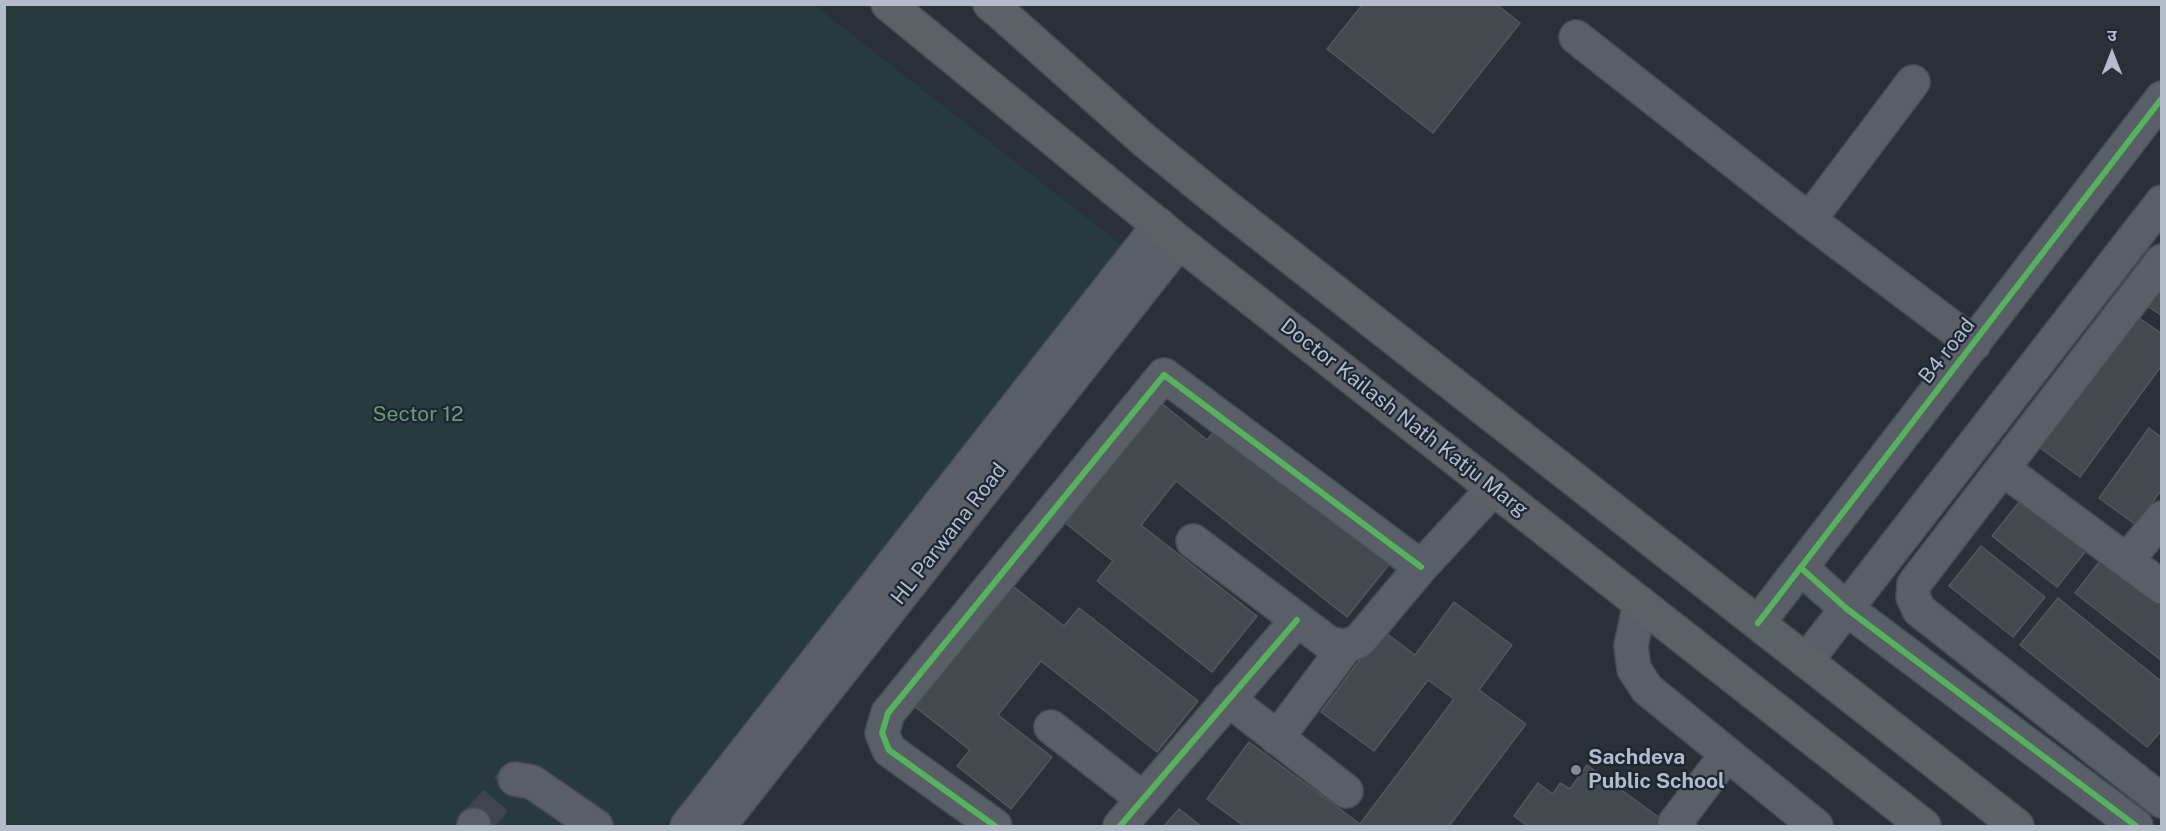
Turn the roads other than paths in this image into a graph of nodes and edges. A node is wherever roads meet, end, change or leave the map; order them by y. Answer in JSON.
{"nodes":[{"id":1,"x":888,"y":4,"type":"edge"},
{"id":2,"x":999,"y":7,"type":"edge"},
{"id":3,"x":1576,"y":37,"type":"dead end"},
{"id":4,"x":1913,"y":82,"type":"dead end"},
{"id":5,"x":2162,"y":98,"type":"edge"},
{"id":6,"x":2162,"y":202,"type":"edge"},
{"id":7,"x":1809,"y":220,"type":"junction"},
{"id":8,"x":1169,"y":233,"type":"junction"},
{"id":9,"x":2162,"y":261,"type":"edge"},
{"id":10,"x":1974,"y":344,"type":"junction"},
{"id":11,"x":2003,"y":469,"type":"junction"},
{"id":12,"x":1494,"y":488,"type":"junction"},
{"id":13,"x":2162,"y":518,"type":"edge"},
{"id":14,"x":1193,"y":542,"type":"dead end"},
{"id":15,"x":2127,"y":560,"type":"junction"},
{"id":16,"x":1421,"y":567,"type":"junction"},
{"id":17,"x":1801,"y":568,"type":"junction"},
{"id":18,"x":2162,"y":587,"type":"edge"},
{"id":19,"x":1640,"y":603,"type":"junction"},
{"id":20,"x":1847,"y":609,"type":"junction"},
{"id":21,"x":1297,"y":620,"type":"junction"},
{"id":22,"x":1758,"y":623,"type":"junction"},
{"id":23,"x":1346,"y":646,"type":"junction"},
{"id":24,"x":1806,"y":661,"type":"junction"},
{"id":25,"x":1228,"y":699,"type":"junction"},
{"id":26,"x":1051,"y":727,"type":"dead end"},
{"id":27,"x":1277,"y":738,"type":"junction"},
{"id":28,"x":1727,"y":754,"type":"junction"},
{"id":29,"x":515,"y":779,"type":"dead end"},
{"id":30,"x":1346,"y":791,"type":"dead end"},
{"id":31,"x":2158,"y":791,"type":"edge"},
{"id":32,"x":1143,"y":800,"type":"junction"},
{"id":33,"x":2132,"y":823,"type":"edge"},
{"id":34,"x":596,"y":826,"type":"edge"},
{"id":35,"x":687,"y":826,"type":"edge"},
{"id":36,"x":718,"y":826,"type":"edge"},
{"id":37,"x":995,"y":826,"type":"edge"},
{"id":38,"x":1120,"y":826,"type":"edge"},
{"id":39,"x":1680,"y":826,"type":"edge"},
{"id":40,"x":1816,"y":826,"type":"edge"},
{"id":41,"x":1924,"y":826,"type":"edge"},
{"id":42,"x":2017,"y":826,"type":"edge"}],
"edges":[{"from":1,"to":8,"type":"main road","name":"Doctor Kailash Nath Katju Marg"},
{"from":2,"to":22,"type":"main road"},
{"from":3,"to":7,"type":"street"},
{"from":4,"to":7,"type":"street"},
{"from":5,"to":10,"type":"street","name":"B4 road"},
{"from":6,"to":20,"type":"street"},
{"from":7,"to":10,"type":"street"},
{"from":8,"to":12,"type":"main road","name":"Doctor Kailash Nath Katju Marg"},
{"from":8,"to":35,"type":"street"},
{"from":8,"to":36,"type":"street","name":"HL Parwana Road"},
{"from":9,"to":11,"type":"street"},
{"from":10,"to":17,"type":"street","name":"B4 road"},
{"from":11,"to":15,"type":"street"},
{"from":11,"to":31,"type":"street"},
{"from":12,"to":16,"type":"street"},
{"from":12,"to":19,"type":"main road","name":"Doctor Kailash Nath Katju Marg"},
{"from":13,"to":15,"type":"street"},
{"from":14,"to":21,"type":"street"},
{"from":15,"to":18,"type":"street"},
{"from":16,"to":23,"type":"street"},
{"from":16,"to":37,"type":"street"},
{"from":17,"to":20,"type":"street"},
{"from":17,"to":22,"type":"street","name":"B4 road"},
{"from":19,"to":28,"type":"street"},
{"from":19,"to":41,"type":"main road","name":"Doctor Kailash Nath Katju Marg"},
{"from":20,"to":24,"type":"street"},
{"from":20,"to":33,"type":"street"},
{"from":21,"to":23,"type":"street"},
{"from":21,"to":25,"type":"street"},
{"from":22,"to":24,"type":"main road"},
{"from":23,"to":27,"type":"street"},
{"from":24,"to":42,"type":"main road"},
{"from":25,"to":27,"type":"street"},
{"from":25,"to":32,"type":"street"},
{"from":26,"to":32,"type":"street"},
{"from":27,"to":30,"type":"street"},
{"from":28,"to":39,"type":"street"},
{"from":28,"to":40,"type":"street"},
{"from":29,"to":34,"type":"street"},
{"from":31,"to":33,"type":"street"},
{"from":32,"to":38,"type":"street"}]}
